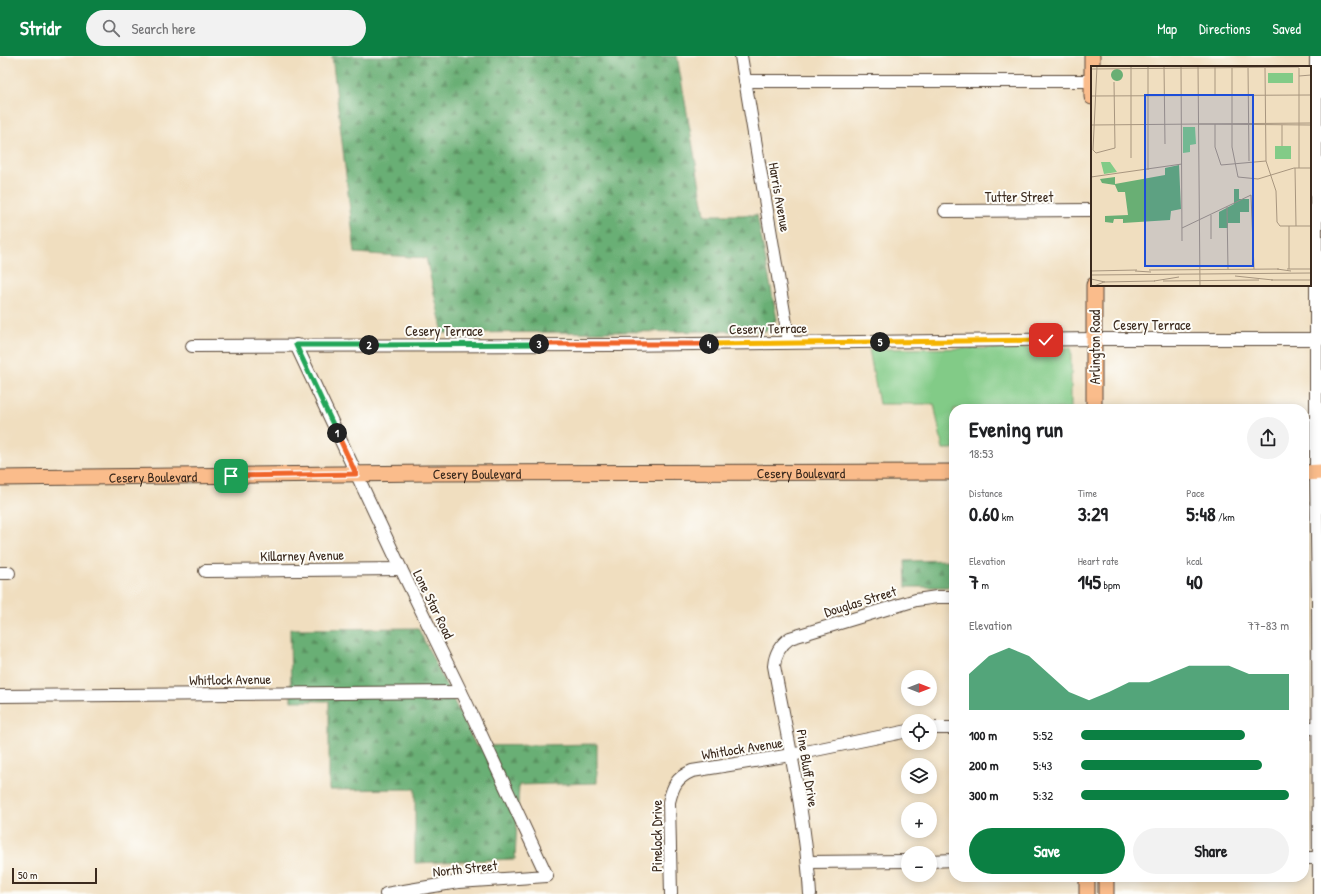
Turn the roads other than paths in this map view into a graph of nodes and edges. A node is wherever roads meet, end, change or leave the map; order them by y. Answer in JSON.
{"nodes":[{"id":1,"x":742,"y":56,"type":"edge"},
{"id":2,"x":1316,"y":56,"type":"edge"},
{"id":3,"x":1316,"y":79,"type":"edge"},
{"id":4,"x":1091,"y":80,"type":"edge"},
{"id":5,"x":745,"y":81,"type":"junction"},
{"id":6,"x":1316,"y":208,"type":"edge"},
{"id":7,"x":1091,"y":210,"type":"edge"},
{"id":8,"x":945,"y":211,"type":"dead end"},
{"id":9,"x":1094,"y":286,"type":"edge"},
{"id":10,"x":1094,"y":339,"type":"junction"},
{"id":11,"x":1319,"y":339,"type":"edge"},
{"id":12,"x":789,"y":342,"type":"junction"},
{"id":13,"x":296,"y":345,"type":"junction"},
{"id":14,"x":192,"y":346,"type":"dead end"},
{"id":15,"x":1094,"y":404,"type":"edge"},
{"id":16,"x":949,"y":472,"type":"edge"},
{"id":17,"x":1314,"y":472,"type":"edge"},
{"id":18,"x":356,"y":474,"type":"junction"},
{"id":19,"x":0,"y":478,"type":"edge"},
{"id":20,"x":401,"y":569,"type":"junction"},
{"id":21,"x":205,"y":571,"type":"dead end"},
{"id":22,"x":949,"y":597,"type":"edge"},
{"id":23,"x":1320,"y":602,"type":"edge"},
{"id":24,"x":779,"y":648,"type":"joint"},
{"id":25,"x":461,"y":692,"type":"junction"},
{"id":26,"x":0,"y":696,"type":"edge"},
{"id":27,"x":937,"y":728,"type":"edge"},
{"id":28,"x":949,"y":728,"type":"edge"},
{"id":29,"x":1309,"y":728,"type":"edge"},
{"id":30,"x":1320,"y":728,"type":"edge"},
{"id":31,"x":901,"y":732,"type":"edge"},
{"id":32,"x":791,"y":755,"type":"junction"},
{"id":33,"x":678,"y":780,"type":"joint"},
{"id":34,"x":1309,"y":858,"type":"edge"},
{"id":35,"x":1320,"y":858,"type":"edge"},
{"id":36,"x":949,"y":860,"type":"edge"},
{"id":37,"x":901,"y":861,"type":"edge"},
{"id":38,"x":937,"y":861,"type":"edge"},
{"id":39,"x":808,"y":862,"type":"junction"},
{"id":40,"x":547,"y":876,"type":"joint"},
{"id":41,"x":1087,"y":882,"type":"edge"},
{"id":42,"x":1106,"y":882,"type":"edge"},
{"id":43,"x":386,"y":894,"type":"edge"},
{"id":44,"x":671,"y":894,"type":"edge"},
{"id":45,"x":810,"y":894,"type":"edge"},
{"id":46,"x":1087,"y":894,"type":"edge"},
{"id":47,"x":1106,"y":894,"type":"edge"},
{"id":48,"x":1319,"y":894,"type":"edge"}],
"edges":[{"from":1,"to":5,"type":"street","name":"Harris Avenue"},
{"from":2,"to":3,"type":"street"},
{"from":3,"to":6,"type":"street"},
{"from":4,"to":5,"type":"street"},
{"from":5,"to":12,"type":"street","name":"Harris Avenue"},
{"from":6,"to":11,"type":"street"},
{"from":7,"to":8,"type":"street","name":"Tutter Street"},
{"from":9,"to":10,"type":"main road","name":"Arlington Road"},
{"from":10,"to":11,"type":"street","name":"Cesery Terrace"},
{"from":10,"to":12,"type":"street","name":"Cesery Terrace"},
{"from":10,"to":15,"type":"main road","name":"Arlington Road"},
{"from":11,"to":17,"type":"street"},
{"from":12,"to":13,"type":"street","name":"Cesery Terrace"},
{"from":13,"to":14,"type":"street","name":"Cesery Terrace"},
{"from":13,"to":18,"type":"street","name":"Lone Star Road"},
{"from":16,"to":18,"type":"main road","name":"Cesery Boulevard"},
{"from":17,"to":23,"type":"street"},
{"from":18,"to":19,"type":"main road","name":"Cesery Boulevard"},
{"from":18,"to":20,"type":"street","name":"Lone Star Road"},
{"from":20,"to":21,"type":"street","name":"Killarney Avenue"},
{"from":20,"to":25,"type":"street","name":"Lone Star Road"},
{"from":22,"to":24,"type":"street","name":"Douglas Street"},
{"from":23,"to":30,"type":"street"},
{"from":24,"to":32,"type":"street","name":"Pine Bluff Drive"},
{"from":25,"to":26,"type":"street","name":"Whitlock Avenue"},
{"from":25,"to":40,"type":"street","name":"Lone Star Road"},
{"from":27,"to":28,"type":"street"},
{"from":29,"to":30,"type":"street"},
{"from":30,"to":35,"type":"street"},
{"from":31,"to":32,"type":"street","name":"Whitlock Avenue"},
{"from":32,"to":33,"type":"street","name":"Whitlock Avenue"},
{"from":32,"to":39,"type":"street","name":"Pine Bluff Drive"},
{"from":33,"to":44,"type":"street","name":"Pinelock Drive"},
{"from":34,"to":35,"type":"street"},
{"from":35,"to":48,"type":"street"},
{"from":36,"to":38,"type":"street"},
{"from":37,"to":39,"type":"street"},
{"from":39,"to":45,"type":"street","name":"Pine Bluff Drive"},
{"from":40,"to":43,"type":"street","name":"North Street"},
{"from":41,"to":46,"type":"main road"},
{"from":42,"to":47,"type":"main road"}]}
